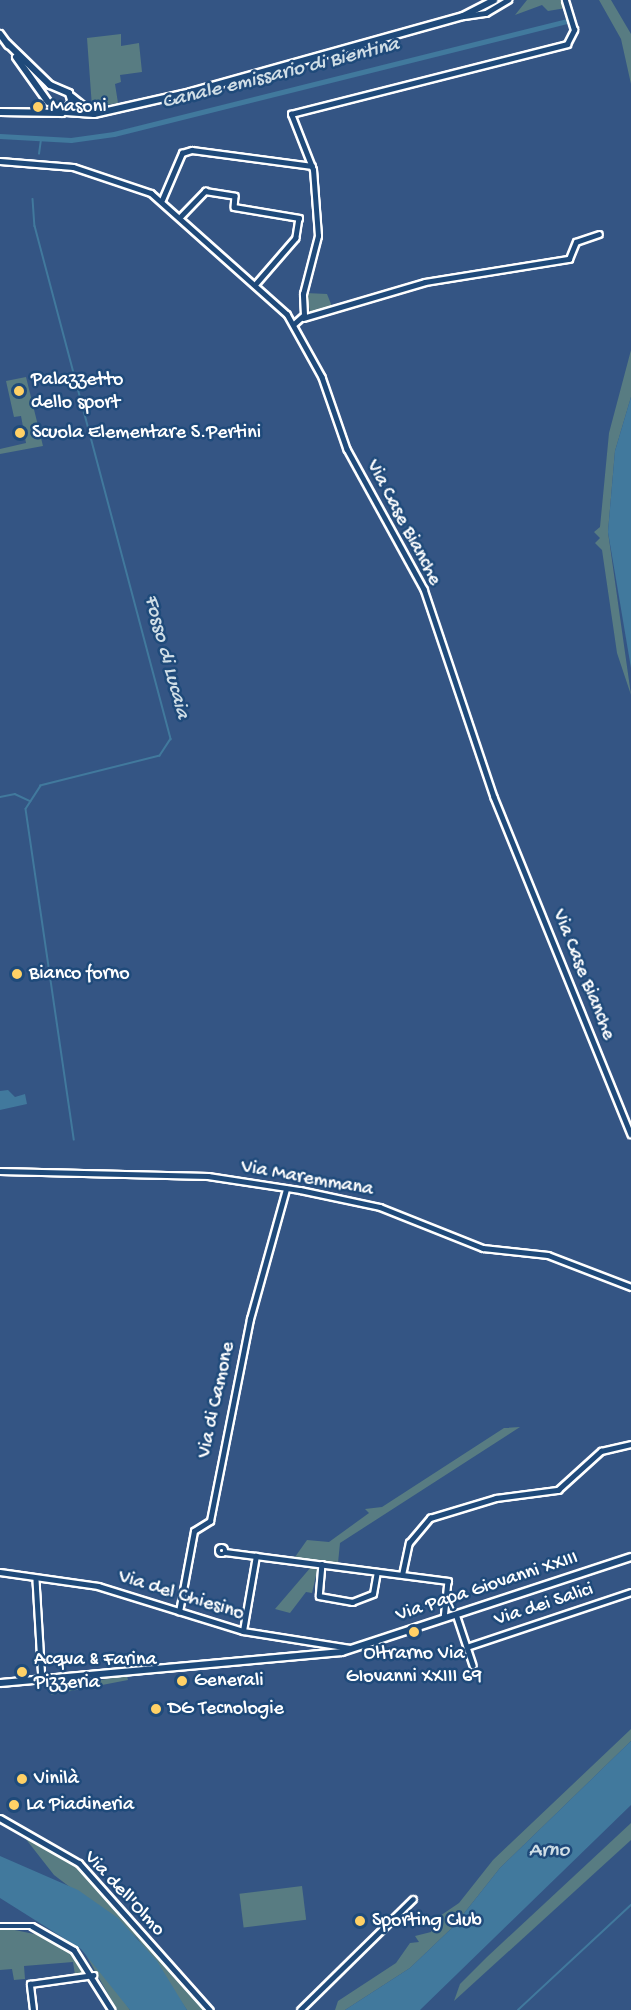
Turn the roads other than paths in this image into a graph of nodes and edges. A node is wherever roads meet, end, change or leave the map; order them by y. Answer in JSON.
{"nodes":[{"id":1,"x":494,"y":0,"type":"edge"},
{"id":2,"x":508,"y":0,"type":"edge"},
{"id":3,"x":565,"y":0,"type":"edge"},
{"id":4,"x":463,"y":16,"type":"junction"},
{"id":5,"x":0,"y":34,"type":"edge"},
{"id":6,"x":8,"y":44,"type":"junction"},
{"id":7,"x":60,"y":90,"type":"junction"},
{"id":8,"x":71,"y":97,"type":"junction"},
{"id":9,"x":48,"y":102,"type":"junction"},
{"id":10,"x":0,"y":112,"type":"edge"},
{"id":11,"x":54,"y":112,"type":"junction"},
{"id":12,"x":66,"y":112,"type":"junction"},
{"id":13,"x":102,"y":112,"type":"junction"},
{"id":14,"x":0,"y":161,"type":"edge"},
{"id":15,"x":312,"y":166,"type":"junction"},
{"id":16,"x":162,"y":200,"type":"junction"},
{"id":17,"x":181,"y":216,"type":"junction"},
{"id":18,"x":599,"y":234,"type":"dead end"},
{"id":19,"x":256,"y":283,"type":"junction"},
{"id":20,"x":303,"y":318,"type":"junction"},
{"id":21,"x":294,"y":324,"type":"junction"},
{"id":22,"x":631,"y":1134,"type":"edge"},
{"id":23,"x":0,"y":1171,"type":"edge"},
{"id":24,"x":286,"y":1189,"type":"junction"},
{"id":25,"x":631,"y":1287,"type":"edge"},
{"id":26,"x":631,"y":1444,"type":"edge"},
{"id":27,"x":225,"y":1552,"type":"dead end"},
{"id":28,"x":256,"y":1556,"type":"junction"},
{"id":29,"x":631,"y":1557,"type":"edge"},
{"id":30,"x":322,"y":1564,"type":"junction"},
{"id":31,"x":0,"y":1572,"type":"edge"},
{"id":32,"x":377,"y":1572,"type":"junction"},
{"id":33,"x":402,"y":1575,"type":"junction"},
{"id":34,"x":36,"y":1580,"type":"junction"},
{"id":35,"x":631,"y":1592,"type":"edge"},
{"id":36,"x":180,"y":1612,"type":"junction"},
{"id":37,"x":456,"y":1614,"type":"junction"},
{"id":38,"x":444,"y":1618,"type":"junction"},
{"id":39,"x":243,"y":1631,"type":"junction"},
{"id":40,"x":467,"y":1647,"type":"junction"},
{"id":41,"x":353,"y":1650,"type":"junction"},
{"id":42,"x":473,"y":1665,"type":"dead end"},
{"id":43,"x":42,"y":1680,"type":"junction"},
{"id":44,"x":0,"y":1683,"type":"edge"},
{"id":45,"x":0,"y":1818,"type":"edge"},
{"id":46,"x":413,"y":1899,"type":"dead end"},
{"id":47,"x":0,"y":1926,"type":"edge"},
{"id":48,"x":93,"y":1975,"type":"junction"},
{"id":49,"x":33,"y":2010,"type":"edge"},
{"id":50,"x":112,"y":2010,"type":"edge"},
{"id":51,"x":210,"y":2010,"type":"edge"},
{"id":52,"x":300,"y":2010,"type":"edge"}],
"edges":[{"from":1,"to":4,"type":"main road"},
{"from":2,"to":4,"type":"street"},
{"from":3,"to":15,"type":"street"},
{"from":4,"to":13,"type":"main road"},
{"from":5,"to":6,"type":"main road"},
{"from":6,"to":7,"type":"main road"},
{"from":6,"to":9,"type":"main road"},
{"from":7,"to":8,"type":"main road"},
{"from":7,"to":9,"type":"main road"},
{"from":8,"to":12,"type":"main road"},
{"from":8,"to":13,"type":"main road"},
{"from":9,"to":11,"type":"main road"},
{"from":10,"to":11,"type":"main road"},
{"from":11,"to":12,"type":"main road"},
{"from":12,"to":13,"type":"main road"},
{"from":14,"to":16,"type":"street","name":"Via Case Bianche"},
{"from":15,"to":16,"type":"street"},
{"from":15,"to":20,"type":"street"},
{"from":16,"to":17,"type":"street","name":"Via Case Bianche"},
{"from":17,"to":19,"type":"street","name":"Via Case Bianche"},
{"from":17,"to":19,"type":"street"},
{"from":18,"to":20,"type":"street"},
{"from":19,"to":21,"type":"street","name":"Via Case Bianche"},
{"from":20,"to":21,"type":"street"},
{"from":21,"to":22,"type":"street","name":"Via Case Bianche"},
{"from":23,"to":24,"type":"street","name":"Via Maremmana"},
{"from":24,"to":25,"type":"street","name":"Via Maremmana"},
{"from":24,"to":36,"type":"street","name":"Via di Camone"},
{"from":26,"to":33,"type":"street"},
{"from":27,"to":28,"type":"street"},
{"from":28,"to":30,"type":"street"},
{"from":28,"to":39,"type":"street"},
{"from":29,"to":37,"type":"main road","name":"Via Papa Giovanni XXIII"},
{"from":30,"to":32,"type":"street"},
{"from":30,"to":32,"type":"street"},
{"from":31,"to":34,"type":"street","name":"Via del Chiesino"},
{"from":32,"to":33,"type":"street"},
{"from":33,"to":38,"type":"street"},
{"from":34,"to":36,"type":"street","name":"Via del Chiesino"},
{"from":34,"to":43,"type":"street"},
{"from":35,"to":40,"type":"street","name":"Via dei Salici"},
{"from":36,"to":39,"type":"street","name":"Via del Chiesino"},
{"from":37,"to":38,"type":"main road","name":"Via Papa Giovanni XXIII"},
{"from":37,"to":40,"type":"street"},
{"from":38,"to":41,"type":"main road","name":"Via Papa Giovanni XXIII"},
{"from":39,"to":41,"type":"street","name":"Via del Chiesino"},
{"from":40,"to":42,"type":"street"},
{"from":41,"to":43,"type":"main road","name":"Via Papa Giovanni XXIII"},
{"from":43,"to":44,"type":"main road","name":"Via Papa Giovanni XXIII"},
{"from":45,"to":51,"type":"street","name":"Via dell'Olmo"},
{"from":46,"to":52,"type":"street"},
{"from":47,"to":48,"type":"street"},
{"from":48,"to":49,"type":"street"},
{"from":48,"to":50,"type":"street"}]}
